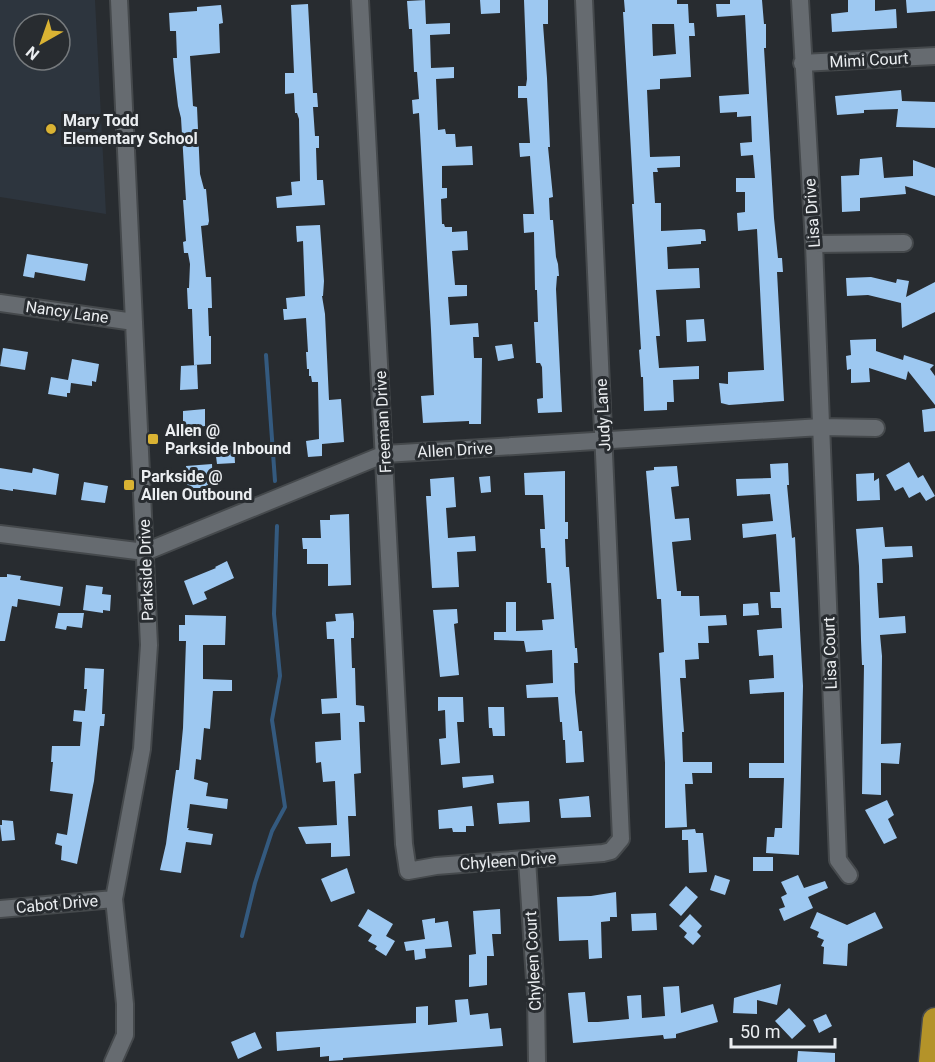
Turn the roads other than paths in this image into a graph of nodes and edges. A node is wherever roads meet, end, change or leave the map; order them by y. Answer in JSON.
{"nodes":[{"id":1,"x":119,"y":0,"type":"edge"},
{"id":2,"x":360,"y":0,"type":"edge"},
{"id":3,"x":584,"y":0,"type":"edge"},
{"id":4,"x":800,"y":0,"type":"edge"},
{"id":5,"x":935,"y":56,"type":"edge"},
{"id":6,"x":802,"y":63,"type":"junction"},
{"id":7,"x":904,"y":243,"type":"dead end"},
{"id":8,"x":814,"y":244,"type":"junction"},
{"id":9,"x":0,"y":303,"type":"edge"},
{"id":10,"x":134,"y":322,"type":"junction"},
{"id":11,"x":821,"y":427,"type":"junction"},
{"id":12,"x":876,"y":428,"type":"dead end"},
{"id":13,"x":605,"y":442,"type":"junction"},
{"id":14,"x":385,"y":454,"type":"junction"},
{"id":15,"x":0,"y":534,"type":"edge"},
{"id":16,"x":145,"y":552,"type":"junction"},
{"id":17,"x":622,"y":830,"type":"joint"},
{"id":18,"x":404,"y":844,"type":"joint"},
{"id":19,"x":527,"y":860,"type":"junction"},
{"id":20,"x":849,"y":874,"type":"dead end"},
{"id":21,"x":114,"y":899,"type":"junction"},
{"id":22,"x":0,"y":909,"type":"edge"},
{"id":23,"x":935,"y":1020,"type":"edge"},
{"id":24,"x":113,"y":1062,"type":"edge"},
{"id":25,"x":537,"y":1062,"type":"edge"},
{"id":26,"x":931,"y":1062,"type":"edge"}],
"edges":[{"from":1,"to":10,"type":"street","name":"Parkside Drive"},
{"from":2,"to":14,"type":"street","name":"Freeman Drive"},
{"from":3,"to":13,"type":"street","name":"Judy Lane"},
{"from":4,"to":6,"type":"street","name":"Lisa Drive"},
{"from":5,"to":6,"type":"street","name":"Mimi Court"},
{"from":6,"to":8,"type":"street","name":"Lisa Drive"},
{"from":7,"to":8,"type":"street"},
{"from":8,"to":11,"type":"street","name":"Lisa Drive"},
{"from":9,"to":10,"type":"street","name":"Nancy Lane"},
{"from":10,"to":16,"type":"street","name":"Parkside Drive"},
{"from":11,"to":12,"type":"street","name":"Allen Drive"},
{"from":11,"to":13,"type":"street","name":"Allen Drive"},
{"from":11,"to":20,"type":"street","name":"Lisa Court"},
{"from":13,"to":14,"type":"street","name":"Allen Drive"},
{"from":13,"to":17,"type":"street","name":"Judy Lane"},
{"from":14,"to":16,"type":"street","name":"Allen Drive"},
{"from":14,"to":18,"type":"street","name":"Freeman Drive"},
{"from":15,"to":16,"type":"street","name":"Allen Drive"},
{"from":16,"to":21,"type":"street","name":"Parkside Drive"},
{"from":17,"to":19,"type":"street","name":"Chyleen Drive"},
{"from":18,"to":19,"type":"street","name":"Chyleen Drive"},
{"from":19,"to":25,"type":"street","name":"Chyleen Court"},
{"from":21,"to":22,"type":"street","name":"Cabot Drive"},
{"from":21,"to":24,"type":"street","name":"Parkside Drive"},
{"from":23,"to":26,"type":"highway"}]}
